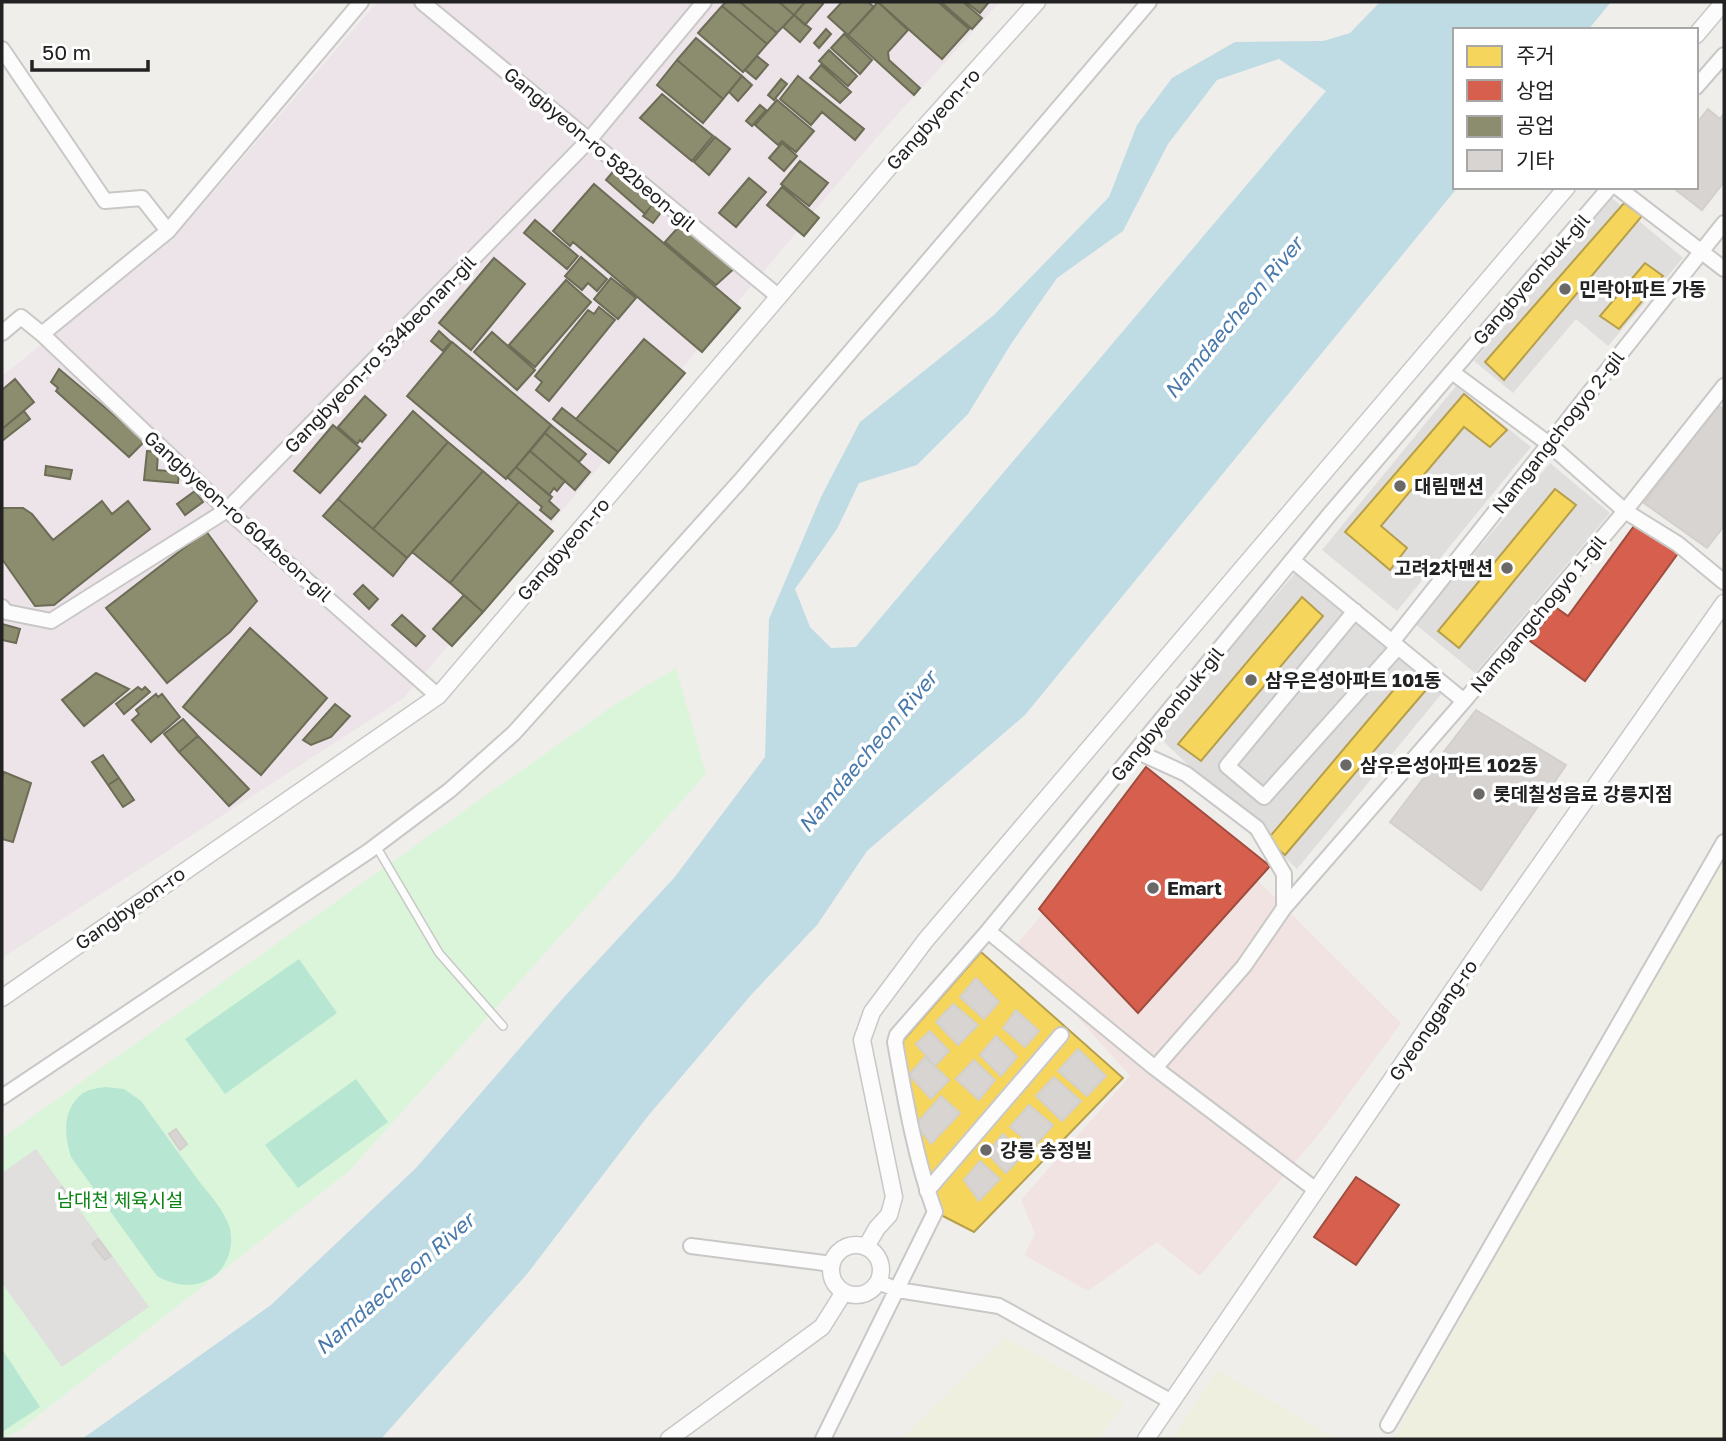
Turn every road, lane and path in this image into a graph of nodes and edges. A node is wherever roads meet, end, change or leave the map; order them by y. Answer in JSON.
{"nodes":[{"id":1,"x":360,"y":2,"type":"edge"},
{"id":2,"x":422,"y":2,"type":"edge"},
{"id":3,"x":704,"y":2,"type":"edge"},
{"id":4,"x":1037,"y":2,"type":"edge"},
{"id":5,"x":1149,"y":2,"type":"edge"},
{"id":6,"x":1724,"y":2,"type":"edge"},
{"id":7,"x":1698,"y":33,"type":"edge"},
{"id":8,"x":2,"y":49,"type":"edge"},
{"id":9,"x":1724,"y":55,"type":"edge"},
{"id":10,"x":1698,"y":85,"type":"edge"},
{"id":11,"x":589,"y":140,"type":"junction"},
{"id":12,"x":1565,"y":189,"type":"edge"},
{"id":13,"x":1608,"y":189,"type":"edge"},
{"id":14,"x":1620,"y":189,"type":"edge"},
{"id":15,"x":1724,"y":223,"type":"edge"},
{"id":16,"x":168,"y":231,"type":"junction"},
{"id":17,"x":1703,"y":250,"type":"junction"},
{"id":18,"x":1724,"y":269,"type":"edge"},
{"id":19,"x":779,"y":297,"type":"junction"},
{"id":20,"x":2,"y":333,"type":"edge"},
{"id":21,"x":42,"y":334,"type":"junction"},
{"id":22,"x":1452,"y":372,"type":"junction"},
{"id":23,"x":1724,"y":386,"type":"edge"},
{"id":24,"x":1549,"y":444,"type":"junction"},
{"id":25,"x":227,"y":510,"type":"junction"},
{"id":26,"x":1625,"y":511,"type":"junction"},
{"id":27,"x":1292,"y":560,"type":"junction"},
{"id":28,"x":1724,"y":582,"type":"edge"},
{"id":29,"x":1724,"y":603,"type":"edge"},
{"id":30,"x":2,"y":607,"type":"edge"},
{"id":31,"x":1354,"y":611,"type":"junction"},
{"id":32,"x":1395,"y":644,"type":"junction"},
{"id":33,"x":438,"y":696,"type":"junction"},
{"id":34,"x":1464,"y":701,"type":"junction"},
{"id":35,"x":1136,"y":751,"type":"junction"},
{"id":36,"x":1724,"y":842,"type":"edge"},
{"id":37,"x":376,"y":846,"type":"junction"},
{"id":38,"x":1284,"y":908,"type":"junction"},
{"id":39,"x":988,"y":931,"type":"junction"},
{"id":40,"x":2,"y":998,"type":"edge"},
{"id":41,"x":503,"y":1026,"type":"dead end"},
{"id":42,"x":1061,"y":1035,"type":"dead end"},
{"id":43,"x":1155,"y":1068,"type":"junction"},
{"id":44,"x":2,"y":1097,"type":"edge"},
{"id":45,"x":1316,"y":1190,"type":"junction"},
{"id":46,"x":927,"y":1191,"type":"junction"},
{"id":47,"x":691,"y":1246,"type":"dead end"},
{"id":48,"x":866,"y":1247,"type":"junction"},
{"id":49,"x":832,"y":1264,"type":"junction"},
{"id":50,"x":878,"y":1282,"type":"junction"},
{"id":51,"x":898,"y":1290,"type":"junction"},
{"id":52,"x":844,"y":1292,"type":"junction"},
{"id":53,"x":1172,"y":1402,"type":"junction"},
{"id":54,"x":1388,"y":1425,"type":"dead end"},
{"id":55,"x":669,"y":1439,"type":"edge"},
{"id":56,"x":823,"y":1439,"type":"edge"},
{"id":57,"x":1146,"y":1439,"type":"edge"}],
"edges":[{"from":1,"to":16,"type":"street"},
{"from":2,"to":11,"type":"street","name":"Gangbyeon-ro 582beon-gil"},
{"from":3,"to":11,"type":"street","name":"Gangbyeon-ro 534beonan-gil"},
{"from":4,"to":19,"type":"street","name":"Gangbyeon-ro"},
{"from":5,"to":37,"type":"street"},
{"from":6,"to":7,"type":"street"},
{"from":8,"to":16,"type":"street"},
{"from":9,"to":10,"type":"street"},
{"from":11,"to":19,"type":"street","name":"Gangbyeon-ro 582beon-gil"},
{"from":11,"to":25,"type":"street","name":"Gangbyeon-ro 534beonan-gil"},
{"from":12,"to":48,"type":"street"},
{"from":13,"to":22,"type":"street","name":"Gangbyeonbuk-gil"},
{"from":14,"to":17,"type":"street"},
{"from":15,"to":17,"type":"street","name":"Namgangchogyo 2-gil"},
{"from":16,"to":21,"type":"street"},
{"from":17,"to":18,"type":"street"},
{"from":17,"to":24,"type":"street","name":"Namgangchogyo 2-gil"},
{"from":19,"to":33,"type":"street","name":"Gangbyeon-ro"},
{"from":20,"to":21,"type":"street","name":"Gangbyeon-ro 604beon-gil"},
{"from":21,"to":25,"type":"street","name":"Gangbyeon-ro 604beon-gil"},
{"from":22,"to":24,"type":"street"},
{"from":22,"to":27,"type":"street","name":"Gangbyeonbuk-gil"},
{"from":23,"to":26,"type":"street","name":"Namgangchogyo 1-gil"},
{"from":24,"to":26,"type":"street"},
{"from":24,"to":32,"type":"street","name":"Namgangchogyo 2-gil"},
{"from":25,"to":30,"type":"street","name":"Gangbyeon-ro 534beonan-gil"},
{"from":25,"to":33,"type":"street","name":"Gangbyeon-ro 604beon-gil"},
{"from":26,"to":28,"type":"street"},
{"from":26,"to":34,"type":"street","name":"Namgangchogyo 1-gil"},
{"from":27,"to":31,"type":"street","name":"Namgangchogyo 1-gil"},
{"from":27,"to":35,"type":"street","name":"Gangbyeonbuk-gil"},
{"from":29,"to":45,"type":"street","name":"Gyeonggang-ro"},
{"from":31,"to":32,"type":"street","name":"Namgangchogyo 1-gil"},
{"from":31,"to":32,"type":"street","name":"Namgangchogyo 2-gil"},
{"from":32,"to":34,"type":"street","name":"Namgangchogyo 1-gil"},
{"from":33,"to":40,"type":"street","name":"Gangbyeon-ro"},
{"from":34,"to":38,"type":"street"},
{"from":35,"to":38,"type":"street"},
{"from":35,"to":39,"type":"street","name":"Gangbyeonbuk-gil"},
{"from":36,"to":54,"type":"street"},
{"from":37,"to":41,"type":"lane"},
{"from":37,"to":44,"type":"street"},
{"from":38,"to":43,"type":"street"},
{"from":39,"to":43,"type":"street"},
{"from":39,"to":46,"type":"street","name":"Gangbyeonbuk-gil"},
{"from":42,"to":46,"type":"street"},
{"from":43,"to":45,"type":"street"},
{"from":45,"to":53,"type":"street","name":"Gyeonggang-ro"},
{"from":46,"to":51,"type":"street","name":"Gangbyeonbuk-gil"},
{"from":47,"to":49,"type":"street"},
{"from":48,"to":49,"type":"street"},
{"from":48,"to":50,"type":"street"},
{"from":49,"to":52,"type":"street"},
{"from":50,"to":51,"type":"street"},
{"from":50,"to":52,"type":"street"},
{"from":51,"to":53,"type":"street"},
{"from":51,"to":56,"type":"street","name":"Gangbyeonbuk-gil"},
{"from":52,"to":55,"type":"street"},
{"from":53,"to":57,"type":"street","name":"Gyeonggang-ro"}]}
